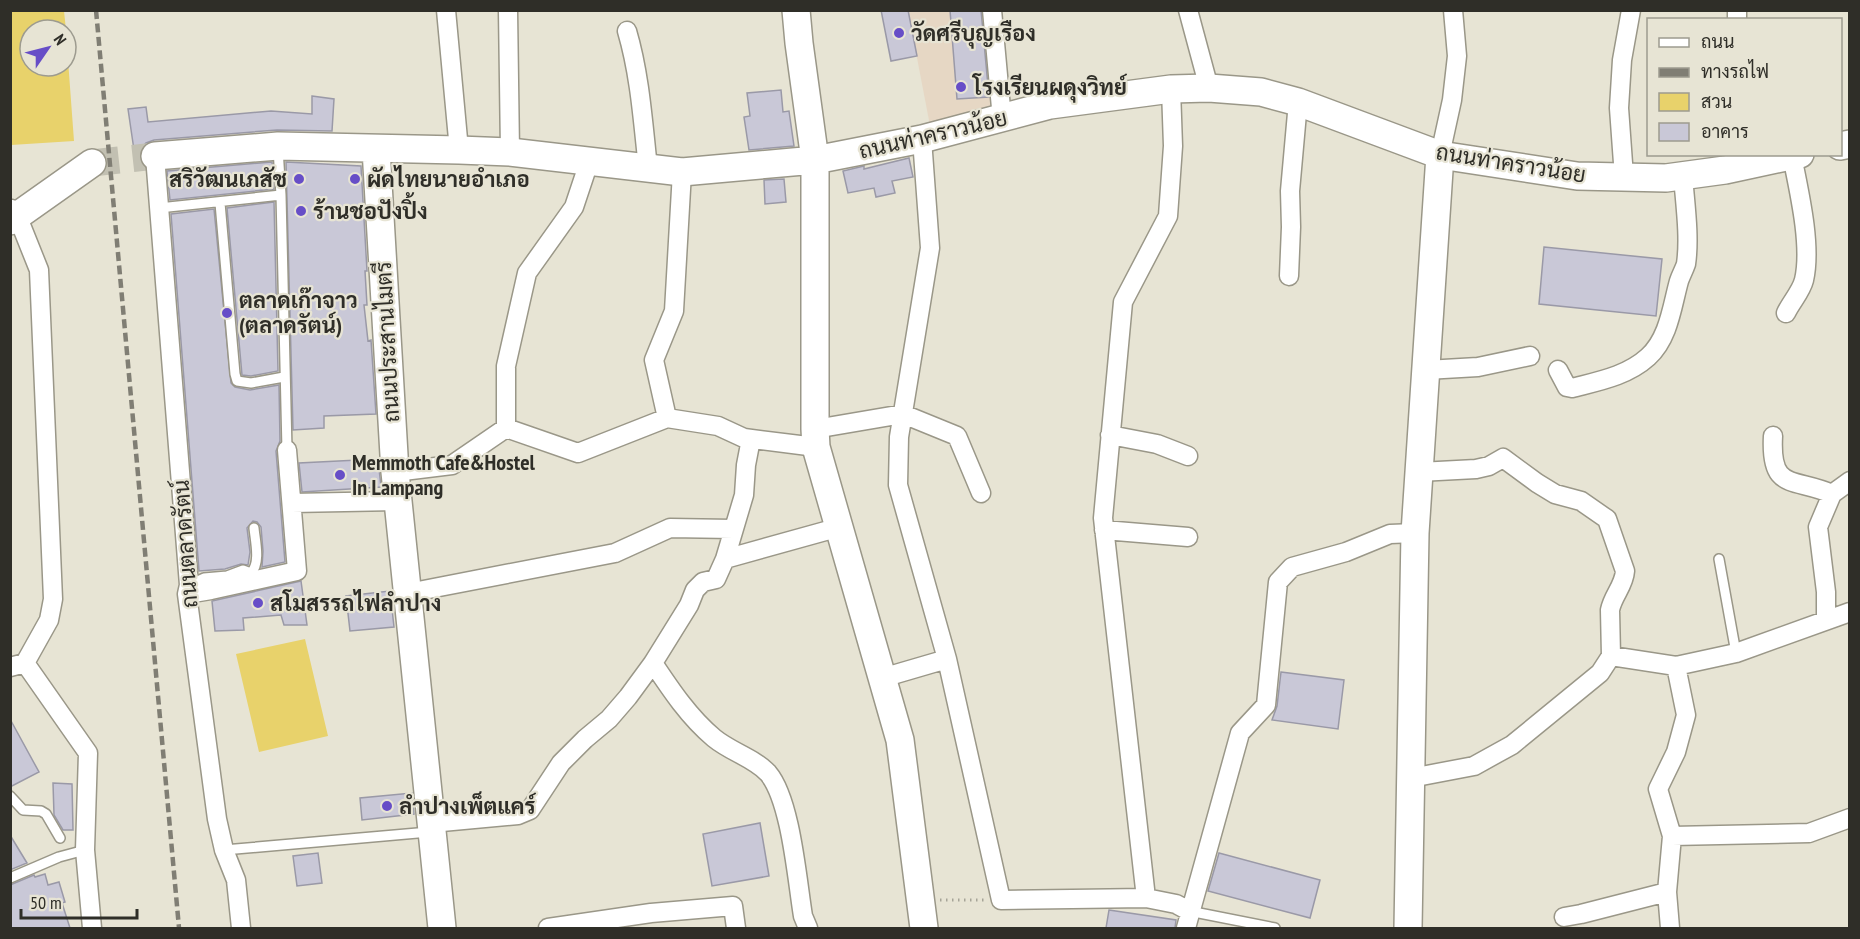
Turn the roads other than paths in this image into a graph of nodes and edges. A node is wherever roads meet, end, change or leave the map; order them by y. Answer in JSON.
{"nodes":[{"id":1,"x":446,"y":10,"type":"edge"},
{"id":2,"x":508,"y":10,"type":"edge"},
{"id":3,"x":796,"y":10,"type":"edge"},
{"id":4,"x":993,"y":10,"type":"edge"},
{"id":5,"x":1188,"y":10,"type":"edge"},
{"id":6,"x":1453,"y":10,"type":"edge"},
{"id":7,"x":1631,"y":10,"type":"edge"},
{"id":8,"x":627,"y":31,"type":"dead end"},
{"id":9,"x":1209,"y":88,"type":"junction"},
{"id":10,"x":1171,"y":89,"type":"junction"},
{"id":11,"x":1298,"y":102,"type":"junction"},
{"id":12,"x":1002,"y":119,"type":"junction"},
{"id":13,"x":922,"y":139,"type":"junction"},
{"id":14,"x":278,"y":146,"type":"junction"},
{"id":15,"x":376,"y":149,"type":"junction"},
{"id":16,"x":459,"y":150,"type":"junction"},
{"id":17,"x":510,"y":152,"type":"junction"},
{"id":18,"x":1440,"y":155,"type":"junction"},
{"id":19,"x":155,"y":156,"type":"joint"},
{"id":20,"x":1786,"y":156,"type":"edge"},
{"id":21,"x":1796,"y":156,"type":"edge"},
{"id":22,"x":815,"y":160,"type":"junction"},
{"id":23,"x":589,"y":162,"type":"junction"},
{"id":24,"x":1726,"y":162,"type":"edge"},
{"id":25,"x":92,"y":163,"type":"tunnel mouth"},
{"id":26,"x":648,"y":168,"type":"junction"},
{"id":27,"x":682,"y":172,"type":"junction"},
{"id":28,"x":1683,"y":176,"type":"junction"},
{"id":29,"x":1623,"y":177,"type":"junction"},
{"id":30,"x":282,"y":195,"type":"junction"},
{"id":31,"x":220,"y":203,"type":"junction"},
{"id":32,"x":159,"y":208,"type":"junction"},
{"id":33,"x":13,"y":215,"type":"edge"},
{"id":34,"x":1289,"y":276,"type":"dead end"},
{"id":35,"x":1786,"y":313,"type":"dead end"},
{"id":36,"x":1530,"y":356,"type":"dead end"},
{"id":37,"x":1426,"y":370,"type":"junction"},
{"id":38,"x":1558,"y":370,"type":"dead end"},
{"id":39,"x":284,"y":376,"type":"junction"},
{"id":40,"x":903,"y":414,"type":"junction"},
{"id":41,"x":667,"y":417,"type":"junction"},
{"id":42,"x":506,"y":428,"type":"junction"},
{"id":43,"x":1110,"y":435,"type":"junction"},
{"id":44,"x":1773,"y":436,"type":"dead end"},
{"id":45,"x":816,"y":438,"type":"junction"},
{"id":46,"x":751,"y":439,"type":"junction"},
{"id":47,"x":286,"y":450,"type":"joint"},
{"id":48,"x":1188,"y":456,"type":"dead end"},
{"id":49,"x":395,"y":472,"type":"junction"},
{"id":50,"x":1419,"y":472,"type":"junction"},
{"id":51,"x":1850,"y":481,"type":"edge"},
{"id":52,"x":981,"y":493,"type":"dead end"},
{"id":53,"x":1832,"y":494,"type":"junction"},
{"id":54,"x":397,"y":501,"type":"junction"},
{"id":55,"x":292,"y":503,"type":"junction"},
{"id":56,"x":840,"y":527,"type":"junction"},
{"id":57,"x":254,"y":528,"type":"dead end"},
{"id":58,"x":733,"y":529,"type":"junction"},
{"id":59,"x":1104,"y":530,"type":"junction"},
{"id":60,"x":1415,"y":533,"type":"junction"},
{"id":61,"x":1188,"y":537,"type":"dead end"},
{"id":62,"x":725,"y":559,"type":"junction"},
{"id":63,"x":1719,"y":560,"type":"dead end"},
{"id":64,"x":188,"y":589,"type":"junction"},
{"id":65,"x":408,"y":593,"type":"junction"},
{"id":66,"x":1850,"y":612,"type":"edge"},
{"id":67,"x":1826,"y":619,"type":"junction"},
{"id":68,"x":1736,"y":653,"type":"junction"},
{"id":69,"x":1611,"y":656,"type":"junction"},
{"id":70,"x":947,"y":659,"type":"junction"},
{"id":71,"x":653,"y":663,"type":"junction"},
{"id":72,"x":18,"y":665,"type":"edge"},
{"id":73,"x":1676,"y":666,"type":"junction"},
{"id":74,"x":882,"y":678,"type":"junction"},
{"id":75,"x":1411,"y":778,"type":"junction"},
{"id":76,"x":10,"y":796,"type":"edge"},
{"id":77,"x":1850,"y":818,"type":"edge"},
{"id":78,"x":431,"y":827,"type":"junction"},
{"id":79,"x":1672,"y":836,"type":"junction"},
{"id":80,"x":60,"y":838,"type":"dead end"},
{"id":81,"x":85,"y":850,"type":"junction"},
{"id":82,"x":224,"y":850,"type":"junction"},
{"id":83,"x":10,"y":878,"type":"edge"},
{"id":84,"x":1667,"y":892,"type":"junction"},
{"id":85,"x":1146,"y":898,"type":"junction"},
{"id":86,"x":1564,"y":917,"type":"dead end"},
{"id":87,"x":1188,"y":920,"type":"edge"},
{"id":88,"x":651,"y":921,"type":"edge"},
{"id":89,"x":92,"y":928,"type":"edge"},
{"id":90,"x":241,"y":928,"type":"edge"},
{"id":91,"x":442,"y":928,"type":"edge"},
{"id":92,"x":548,"y":928,"type":"edge"},
{"id":93,"x":736,"y":928,"type":"edge"},
{"id":94,"x":807,"y":928,"type":"edge"},
{"id":95,"x":924,"y":928,"type":"edge"},
{"id":96,"x":1275,"y":928,"type":"edge"},
{"id":97,"x":1408,"y":928,"type":"edge"},
{"id":98,"x":1670,"y":928,"type":"edge"}],
"edges":[{"from":1,"to":16,"type":"street"},
{"from":2,"to":17,"type":"street"},
{"from":3,"to":22,"type":"street"},
{"from":4,"to":12,"type":"street"},
{"from":5,"to":9,"type":"street"},
{"from":6,"to":18,"type":"street"},
{"from":7,"to":29,"type":"street"},
{"from":8,"to":26,"type":"street"},
{"from":9,"to":10,"type":"street","name":"ถนนท่าคราวน้อย"},
{"from":9,"to":11,"type":"street","name":"ถนนท่าคราวน้อย"},
{"from":10,"to":12,"type":"street","name":"ถนนท่าคราวน้อย"},
{"from":10,"to":43,"type":"street"},
{"from":11,"to":18,"type":"street","name":"ถนนท่าคราวน้อย"},
{"from":11,"to":34,"type":"street"},
{"from":12,"to":13,"type":"street","name":"ถนนท่าคราวน้อย"},
{"from":13,"to":22,"type":"street","name":"ถนนท่าคราวน้อย"},
{"from":13,"to":40,"type":"street"},
{"from":14,"to":15,"type":"street","name":"ถนนท่าคราวน้อย"},
{"from":14,"to":19,"type":"street","name":"ถนนท่าคราวน้อย"},
{"from":14,"to":30,"type":"lane"},
{"from":15,"to":16,"type":"street","name":"ถนนท่าคราวน้อย"},
{"from":15,"to":49,"type":"street","name":"ถนนประสานไมตรี"},
{"from":16,"to":17,"type":"street","name":"ถนนท่าคราวน้อย"},
{"from":17,"to":23,"type":"street","name":"ถนนท่าคราวน้อย"},
{"from":18,"to":29,"type":"street","name":"ถนนท่าคราวน้อย"},
{"from":18,"to":37,"type":"street"},
{"from":19,"to":32,"type":"street","name":"ถนนตลาดรัตน์"},
{"from":20,"to":24,"type":"street","name":"ถนนท่าคราวน้อย"},
{"from":21,"to":35,"type":"street"},
{"from":22,"to":27,"type":"street","name":"ถนนท่าคราวน้อย"},
{"from":22,"to":45,"type":"street"},
{"from":23,"to":26,"type":"street","name":"ถนนท่าคราวน้อย"},
{"from":23,"to":42,"type":"street"},
{"from":24,"to":28,"type":"street","name":"ถนนท่าคราวน้อย"},
{"from":25,"to":33,"type":"street"},
{"from":26,"to":27,"type":"street","name":"ถนนท่าคราวน้อย"},
{"from":27,"to":41,"type":"street"},
{"from":28,"to":29,"type":"street","name":"ถนนท่าคราวน้อย"},
{"from":28,"to":38,"type":"street"},
{"from":30,"to":31,"type":"lane"},
{"from":30,"to":39,"type":"lane"},
{"from":31,"to":32,"type":"lane"},
{"from":31,"to":39,"type":"lane"},
{"from":32,"to":64,"type":"street","name":"ถนนตลาดรัตน์"},
{"from":33,"to":72,"type":"street"},
{"from":36,"to":37,"type":"street"},
{"from":37,"to":50,"type":"street"},
{"from":39,"to":47,"type":"lane"},
{"from":40,"to":45,"type":"street"},
{"from":40,"to":52,"type":"street"},
{"from":40,"to":70,"type":"street"},
{"from":41,"to":42,"type":"street"},
{"from":41,"to":46,"type":"street"},
{"from":42,"to":49,"type":"street"},
{"from":43,"to":48,"type":"street"},
{"from":43,"to":59,"type":"street"},
{"from":44,"to":53,"type":"street"},
{"from":45,"to":46,"type":"street"},
{"from":45,"to":56,"type":"street"},
{"from":46,"to":58,"type":"street"},
{"from":47,"to":55,"type":"street"},
{"from":49,"to":54,"type":"street","name":"ถนนประสานไมตรี"},
{"from":50,"to":60,"type":"street"},
{"from":50,"to":69,"type":"street"},
{"from":51,"to":53,"type":"street"},
{"from":53,"to":67,"type":"street"},
{"from":54,"to":55,"type":"street"},
{"from":54,"to":65,"type":"street","name":"ถนนประสานไมตรี"},
{"from":55,"to":64,"type":"street"},
{"from":56,"to":62,"type":"street"},
{"from":56,"to":74,"type":"street"},
{"from":57,"to":64,"type":"lane"},
{"from":58,"to":62,"type":"street"},
{"from":58,"to":65,"type":"street"},
{"from":59,"to":61,"type":"street"},
{"from":59,"to":85,"type":"street"},
{"from":60,"to":75,"type":"street"},
{"from":60,"to":87,"type":"street"},
{"from":62,"to":71,"type":"street"},
{"from":63,"to":68,"type":"lane"},
{"from":64,"to":82,"type":"street","name":"ถนนตลาดรัตน์"},
{"from":65,"to":78,"type":"street","name":"ถนนประสานไมตรี"},
{"from":66,"to":67,"type":"street"},
{"from":67,"to":68,"type":"street"},
{"from":68,"to":73,"type":"street"},
{"from":69,"to":73,"type":"street"},
{"from":69,"to":75,"type":"street"},
{"from":70,"to":74,"type":"street"},
{"from":70,"to":85,"type":"street"},
{"from":71,"to":78,"type":"street"},
{"from":71,"to":94,"type":"street"},
{"from":72,"to":81,"type":"street"},
{"from":73,"to":79,"type":"street"},
{"from":74,"to":95,"type":"street"},
{"from":75,"to":97,"type":"street"},
{"from":76,"to":80,"type":"lane"},
{"from":77,"to":79,"type":"street"},
{"from":78,"to":82,"type":"lane"},
{"from":78,"to":91,"type":"street","name":"ถนนประสานไมตรี"},
{"from":79,"to":84,"type":"street"},
{"from":81,"to":83,"type":"lane"},
{"from":81,"to":89,"type":"street"},
{"from":82,"to":90,"type":"street","name":"ถนนตลาดรัตน์"},
{"from":84,"to":86,"type":"street"},
{"from":84,"to":98,"type":"street"},
{"from":85,"to":87,"type":"street"},
{"from":87,"to":96,"type":"lane"},
{"from":88,"to":92,"type":"street"},
{"from":88,"to":93,"type":"street"}]}
